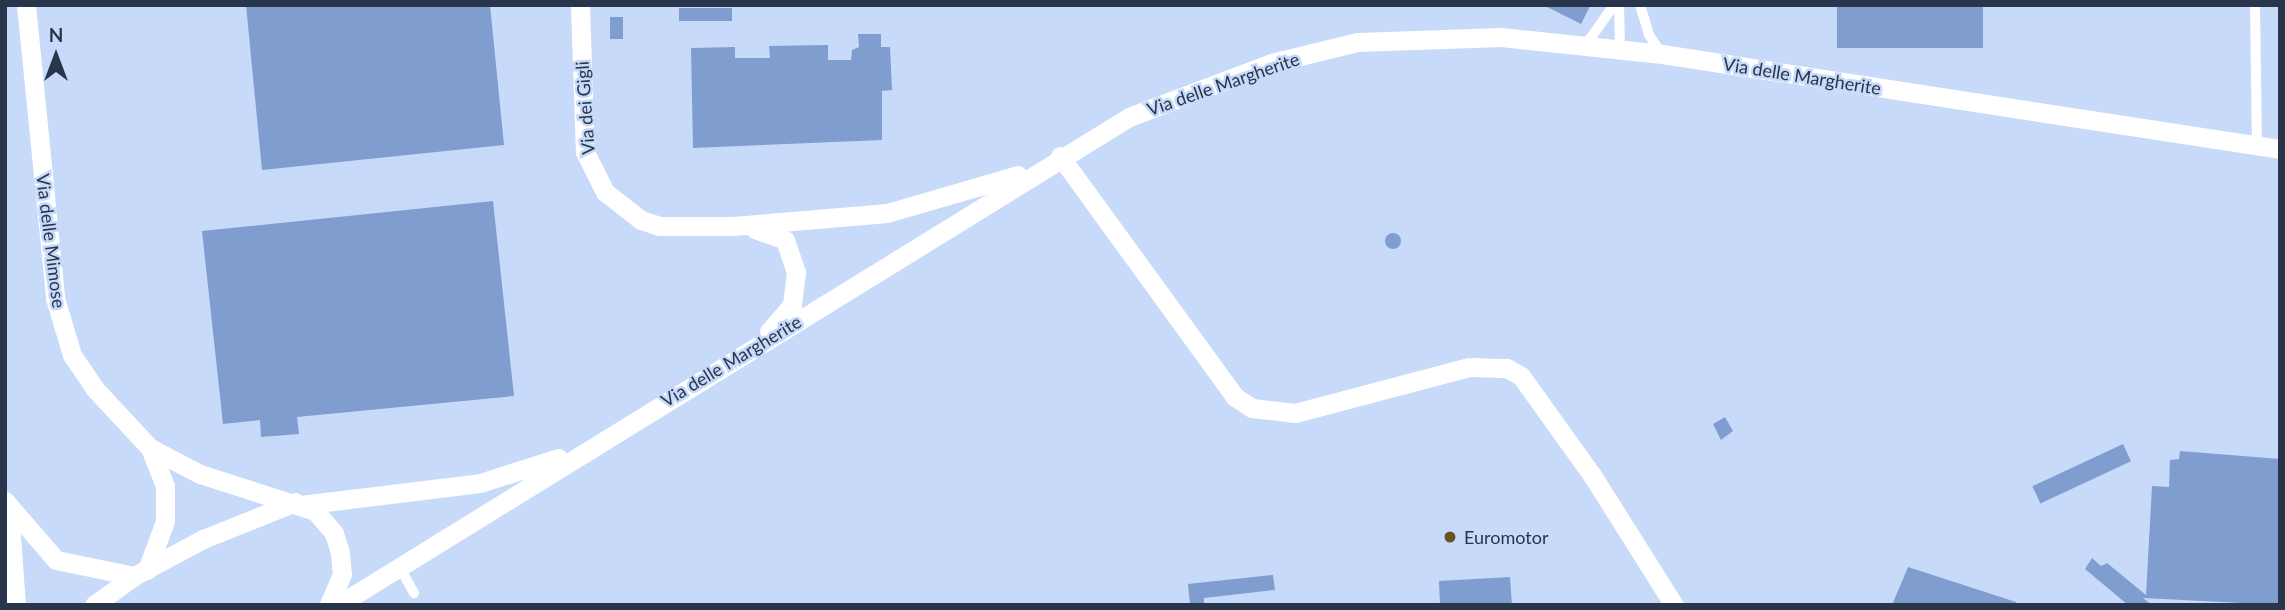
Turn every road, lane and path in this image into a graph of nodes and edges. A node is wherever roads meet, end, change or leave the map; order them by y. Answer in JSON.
{"nodes":[{"id":1,"x":26,"y":5,"type":"edge"},
{"id":2,"x":580,"y":5,"type":"edge"},
{"id":3,"x":1616,"y":5,"type":"edge"},
{"id":4,"x":1640,"y":5,"type":"edge"},
{"id":5,"x":2255,"y":5,"type":"edge"},
{"id":6,"x":1585,"y":46,"type":"junction"},
{"id":7,"x":1620,"y":50,"type":"junction"},
{"id":8,"x":1662,"y":54,"type":"junction"},
{"id":9,"x":2257,"y":145,"type":"junction"},
{"id":10,"x":2280,"y":149,"type":"edge"},
{"id":11,"x":1053,"y":161,"type":"junction"},
{"id":12,"x":733,"y":226,"type":"junction"},
{"id":13,"x":760,"y":344,"type":"junction"},
{"id":14,"x":604,"y":438,"type":"junction"},
{"id":15,"x":150,"y":448,"type":"junction"},
{"id":16,"x":298,"y":503,"type":"junction"},
{"id":17,"x":7,"y":505,"type":"edge"},
{"id":18,"x":399,"y":566,"type":"junction"},
{"id":19,"x":141,"y":573,"type":"junction"},
{"id":20,"x":414,"y":593,"type":"dead end"},
{"id":21,"x":16,"y":605,"type":"edge"},
{"id":22,"x":94,"y":605,"type":"edge"},
{"id":23,"x":329,"y":605,"type":"edge"},
{"id":24,"x":338,"y":605,"type":"edge"},
{"id":25,"x":1674,"y":605,"type":"edge"}],
"edges":[{"from":1,"to":15,"type":"street","name":"Via delle Mimose"},
{"from":2,"to":12,"type":"street","name":"Via dei Gigli"},
{"from":3,"to":6,"type":"lane"},
{"from":3,"to":7,"type":"lane"},
{"from":4,"to":8,"type":"lane"},
{"from":5,"to":9,"type":"lane"},
{"from":6,"to":7,"type":"street","name":"Via delle Margherite"},
{"from":6,"to":11,"type":"street","name":"Via delle Margherite"},
{"from":7,"to":8,"type":"street","name":"Via delle Margherite"},
{"from":8,"to":9,"type":"street","name":"Via delle Margherite"},
{"from":9,"to":10,"type":"street","name":"Via delle Margherite"},
{"from":11,"to":12,"type":"street","name":"Via dei Gigli"},
{"from":11,"to":13,"type":"street","name":"Via delle Margherite"},
{"from":11,"to":25,"type":"street"},
{"from":12,"to":13,"type":"street","name":"Via dei Gigli"},
{"from":13,"to":14,"type":"street","name":"Via delle Margherite"},
{"from":14,"to":16,"type":"street"},
{"from":14,"to":18,"type":"street","name":"Via delle Margherite"},
{"from":15,"to":16,"type":"street"},
{"from":15,"to":19,"type":"street"},
{"from":16,"to":19,"type":"street"},
{"from":16,"to":23,"type":"street"},
{"from":17,"to":19,"type":"street"},
{"from":17,"to":21,"type":"street"},
{"from":18,"to":20,"type":"lane"},
{"from":18,"to":24,"type":"street","name":"Via delle Margherite"},
{"from":19,"to":22,"type":"street"}]}
